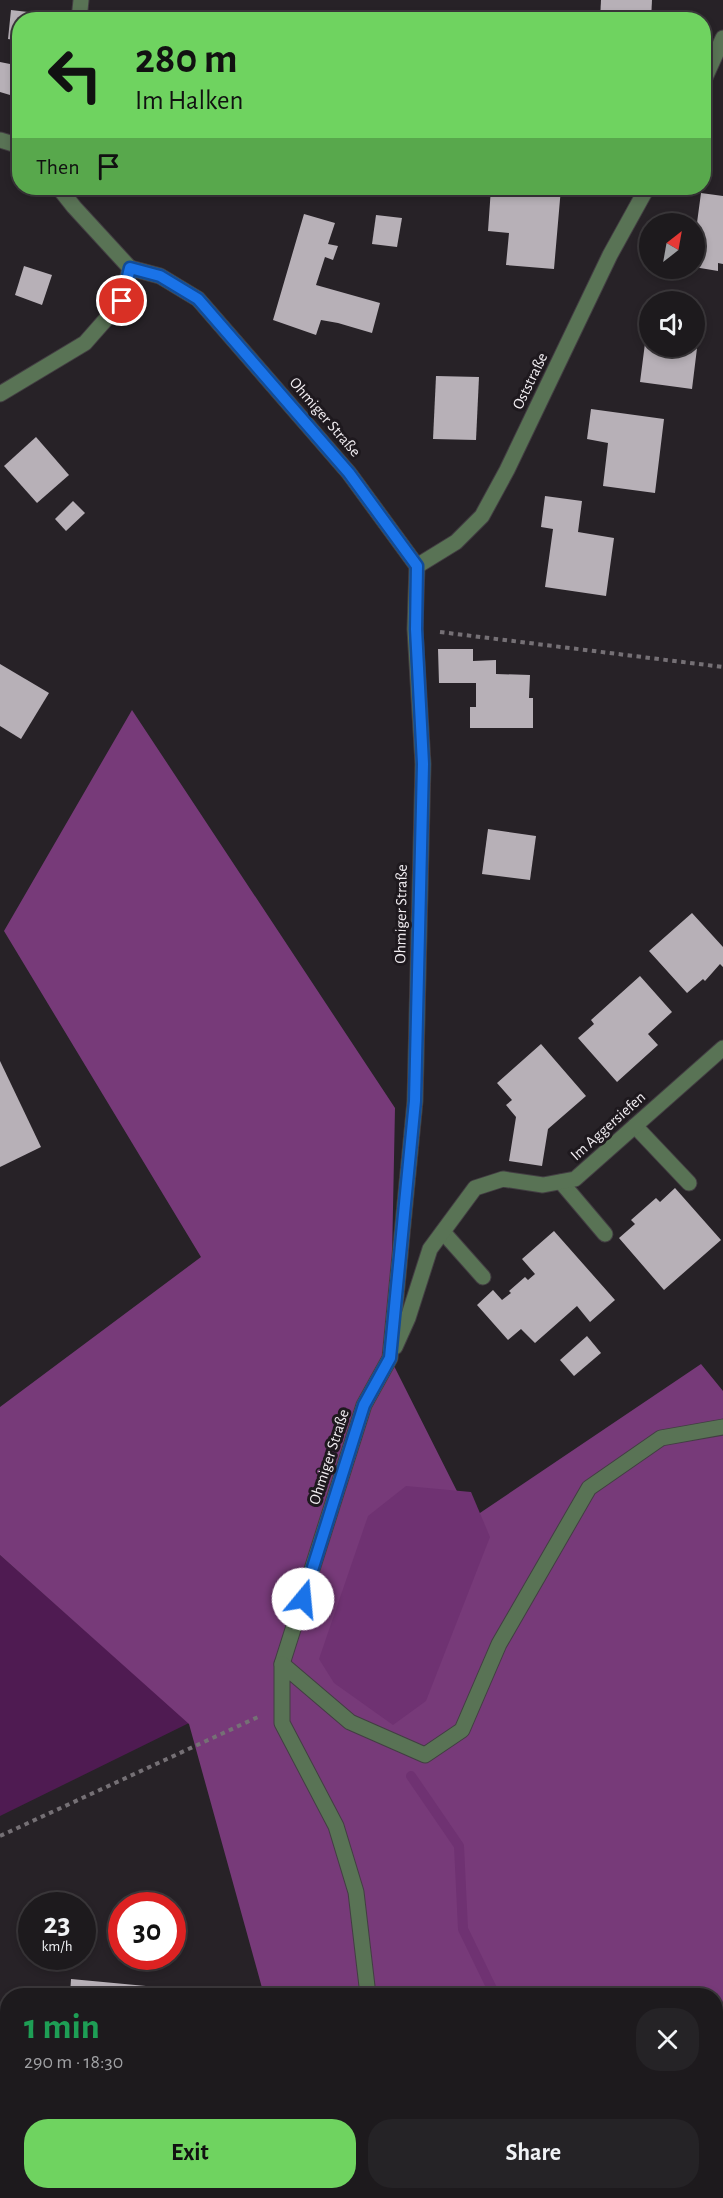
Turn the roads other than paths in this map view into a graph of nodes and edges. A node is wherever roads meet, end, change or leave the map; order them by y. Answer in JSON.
{"nodes":[{"id":1,"x":723,"y":38,"type":"edge"},
{"id":2,"x":711,"y":65,"type":"edge"},
{"id":3,"x":65,"y":195,"type":"edge"},
{"id":4,"x":642,"y":195,"type":"edge"},
{"id":5,"x":130,"y":268,"type":"junction"},
{"id":6,"x":0,"y":394,"type":"edge"},
{"id":7,"x":417,"y":566,"type":"junction"},
{"id":8,"x":723,"y":1048,"type":"edge"},
{"id":9,"x":635,"y":1126,"type":"junction"},
{"id":10,"x":561,"y":1182,"type":"junction"},
{"id":11,"x":688,"y":1183,"type":"dead end"},
{"id":12,"x":443,"y":1232,"type":"junction"},
{"id":13,"x":605,"y":1234,"type":"dead end"},
{"id":14,"x":483,"y":1277,"type":"dead end"},
{"id":15,"x":390,"y":1358,"type":"junction"},
{"id":16,"x":723,"y":1426,"type":"edge"},
{"id":17,"x":282,"y":1664,"type":"junction"},
{"id":18,"x":367,"y":1988,"type":"edge"}],
"edges":[{"from":1,"to":2,"type":"street"},
{"from":3,"to":5,"type":"street"},
{"from":4,"to":7,"type":"street","name":"Oststraße"},
{"from":5,"to":6,"type":"street"},
{"from":5,"to":7,"type":"street","name":"Ohmiger Straße"},
{"from":7,"to":15,"type":"street","name":"Ohmiger Straße"},
{"from":8,"to":9,"type":"street","name":"Im Aggersiefen"},
{"from":9,"to":10,"type":"street","name":"Im Aggersiefen"},
{"from":9,"to":11,"type":"street"},
{"from":10,"to":12,"type":"street","name":"Im Aggersiefen"},
{"from":10,"to":13,"type":"street"},
{"from":12,"to":14,"type":"street"},
{"from":12,"to":15,"type":"street","name":"Im Aggersiefen"},
{"from":15,"to":17,"type":"street","name":"Ohmiger Straße"},
{"from":16,"to":17,"type":"street"},
{"from":17,"to":18,"type":"street","name":"Ohmiger Straße"}]}
